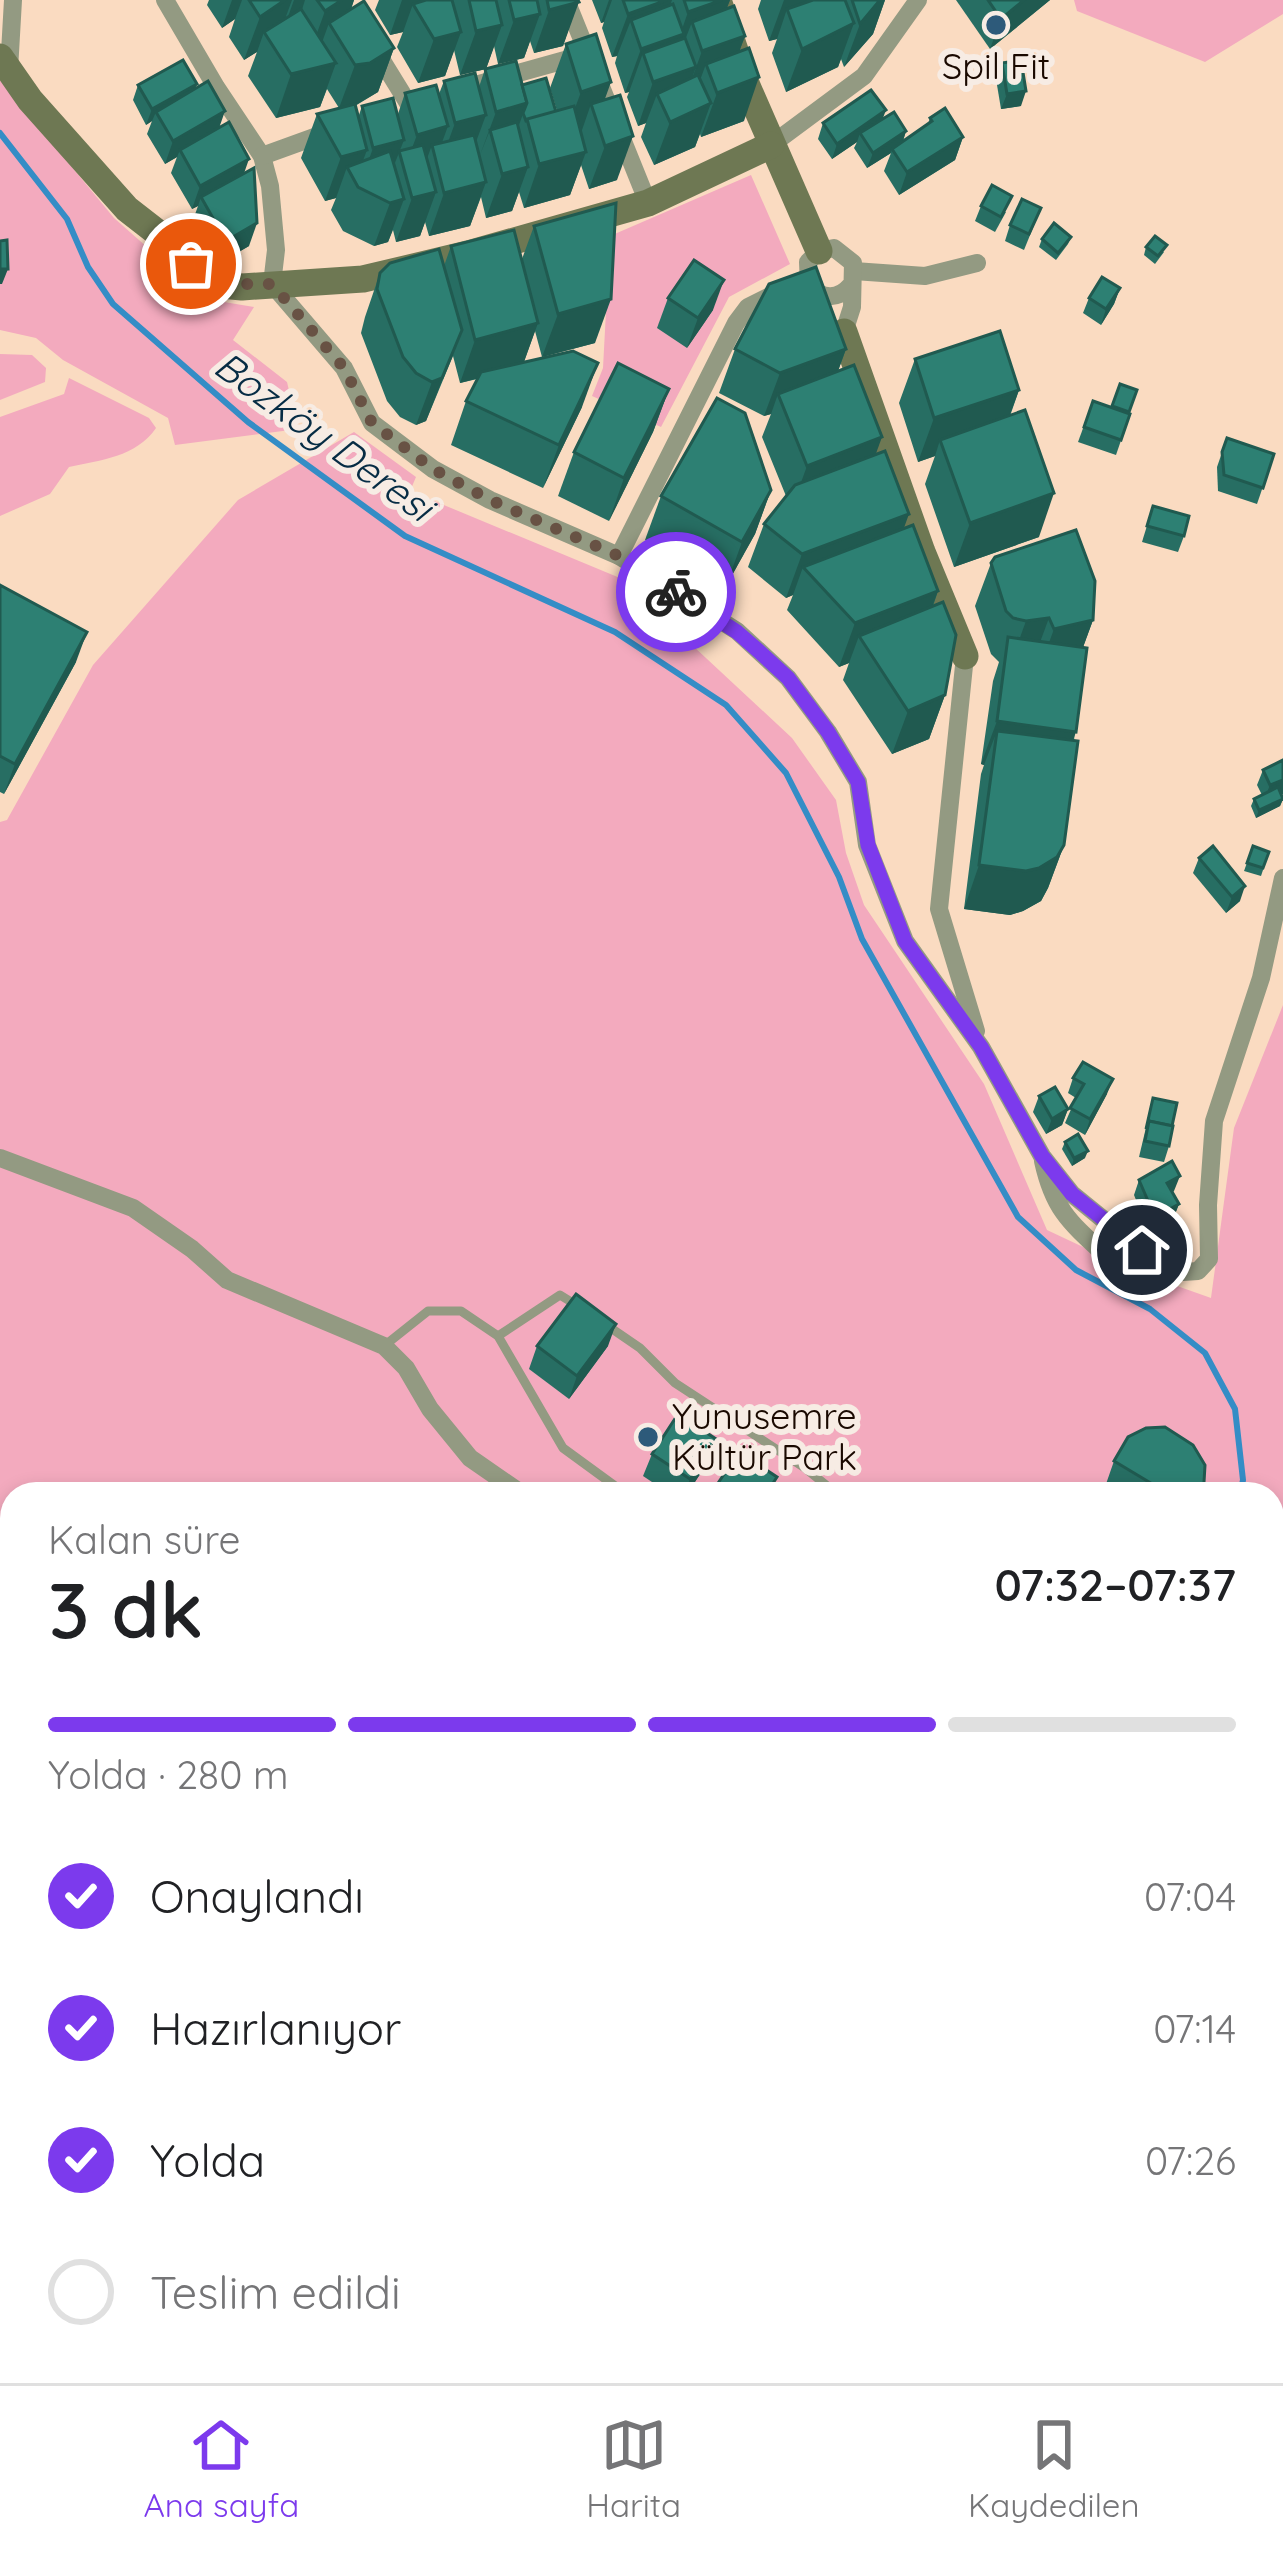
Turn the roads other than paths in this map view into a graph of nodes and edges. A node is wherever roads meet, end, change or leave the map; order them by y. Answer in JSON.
{"nodes":[{"id":1,"x":14,"y":0,"type":"edge"},
{"id":2,"x":165,"y":0,"type":"edge"},
{"id":3,"x":566,"y":0,"type":"edge"},
{"id":4,"x":718,"y":0,"type":"edge"},
{"id":5,"x":895,"y":0,"type":"edge"},
{"id":6,"x":918,"y":0,"type":"edge"},
{"id":7,"x":903,"y":22,"type":"junction"},
{"id":8,"x":366,"y":34,"type":"edge"},
{"id":9,"x":588,"y":54,"type":"junction"},
{"id":10,"x":4,"y":64,"type":"edge"},
{"id":11,"x":408,"y":103,"type":"junction"},
{"id":12,"x":387,"y":111,"type":"edge"},
{"id":13,"x":345,"y":126,"type":"edge"},
{"id":14,"x":771,"y":145,"type":"junction"},
{"id":15,"x":262,"y":156,"type":"junction"},
{"id":16,"x":648,"y":203,"type":"junction"},
{"id":17,"x":819,"y":251,"type":"junction"},
{"id":18,"x":977,"y":263,"type":"dead end"},
{"id":19,"x":806,"y":278,"type":"junction"},
{"id":20,"x":852,"y":278,"type":"junction"},
{"id":21,"x":272,"y":284,"type":"junction"},
{"id":22,"x":830,"y":297,"type":"junction"},
{"id":23,"x":844,"y":332,"type":"junction"},
{"id":24,"x":619,"y":556,"type":"junction"},
{"id":25,"x":965,"y":656,"type":"joint"},
{"id":26,"x":1283,"y":878,"type":"edge"},
{"id":27,"x":981,"y":1047,"type":"junction"},
{"id":28,"x":1042,"y":1156,"type":"junction"},
{"id":29,"x":0,"y":1158,"type":"edge"},
{"id":30,"x":1102,"y":1252,"type":"dead end"},
{"id":31,"x":498,"y":1336,"type":"junction"},
{"id":32,"x":384,"y":1346,"type":"junction"},
{"id":33,"x":505,"y":1482,"type":"edge"},
{"id":34,"x":610,"y":1482,"type":"edge"},
{"id":35,"x":822,"y":1482,"type":"edge"}],
"edges":[{"from":1,"to":10,"type":"street"},
{"from":2,"to":15,"type":"street"},
{"from":3,"to":9,"type":"street"},
{"from":4,"to":14,"type":"street"},
{"from":5,"to":7,"type":"street"},
{"from":6,"to":7,"type":"street"},
{"from":7,"to":14,"type":"street"},
{"from":8,"to":11,"type":"street"},
{"from":9,"to":11,"type":"street"},
{"from":9,"to":16,"type":"street"},
{"from":10,"to":21,"type":"street"},
{"from":11,"to":12,"type":"street"},
{"from":13,"to":15,"type":"street"},
{"from":14,"to":16,"type":"street"},
{"from":14,"to":17,"type":"street"},
{"from":15,"to":21,"type":"street"},
{"from":16,"to":21,"type":"street"},
{"from":17,"to":19,"type":"street"},
{"from":17,"to":20,"type":"street"},
{"from":18,"to":20,"type":"street"},
{"from":19,"to":22,"type":"street"},
{"from":19,"to":24,"type":"street"},
{"from":20,"to":22,"type":"street"},
{"from":20,"to":23,"type":"street"},
{"from":21,"to":24,"type":"street"},
{"from":22,"to":23,"type":"street"},
{"from":23,"to":25,"type":"street"},
{"from":24,"to":27,"type":"street"},
{"from":25,"to":27,"type":"street"},
{"from":26,"to":28,"type":"street"},
{"from":27,"to":28,"type":"street"},
{"from":28,"to":30,"type":"street"},
{"from":29,"to":32,"type":"street"},
{"from":31,"to":32,"type":"lane"},
{"from":31,"to":34,"type":"lane"},
{"from":31,"to":35,"type":"lane"},
{"from":32,"to":33,"type":"street"}]}
